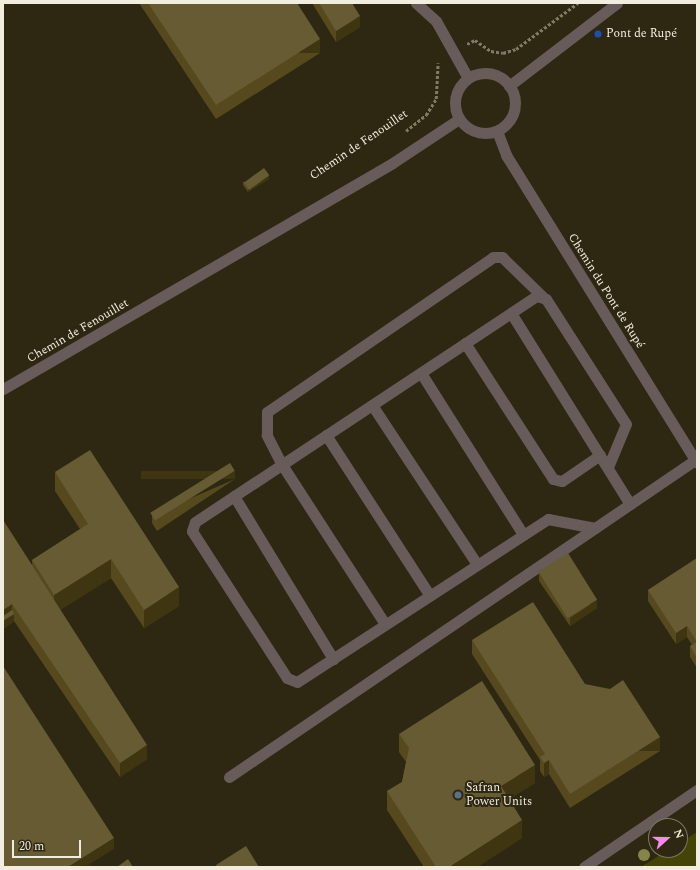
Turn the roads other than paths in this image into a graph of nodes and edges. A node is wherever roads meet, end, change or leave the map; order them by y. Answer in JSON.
{"nodes":[{"id":1,"x":416,"y":3,"type":"edge"},
{"id":2,"x":616,"y":3,"type":"edge"},
{"id":3,"x":468,"y":78,"type":"junction"},
{"id":4,"x":509,"y":86,"type":"junction"},
{"id":5,"x":459,"y":119,"type":"junction"},
{"id":6,"x":497,"y":131,"type":"junction"},
{"id":7,"x":542,"y":296,"type":"junction"},
{"id":8,"x":511,"y":313,"type":"junction"},
{"id":9,"x":465,"y":343,"type":"junction"},
{"id":10,"x":421,"y":373,"type":"junction"},
{"id":11,"x":3,"y":389,"type":"edge"},
{"id":12,"x":372,"y":405,"type":"junction"},
{"id":13,"x":326,"y":435,"type":"junction"},
{"id":14,"x":600,"y":455,"type":"junction"},
{"id":15,"x":696,"y":461,"type":"edge"},
{"id":16,"x":282,"y":464,"type":"junction"},
{"id":17,"x":608,"y":468,"type":"junction"},
{"id":18,"x":234,"y":496,"type":"junction"},
{"id":19,"x":630,"y":504,"type":"junction"},
{"id":20,"x":595,"y":528,"type":"junction"},
{"id":21,"x":522,"y":533,"type":"junction"},
{"id":22,"x":476,"y":562,"type":"junction"},
{"id":23,"x":429,"y":594,"type":"junction"},
{"id":24,"x":385,"y":624,"type":"junction"},
{"id":25,"x":333,"y":659,"type":"junction"},
{"id":26,"x":229,"y":776,"type":"dead end"},
{"id":27,"x":697,"y":790,"type":"edge"},
{"id":28,"x":584,"y":867,"type":"edge"}],
"edges":[{"from":1,"to":3,"type":"street"},
{"from":2,"to":4,"type":"street"},
{"from":3,"to":4,"type":"street"},
{"from":3,"to":5,"type":"street"},
{"from":4,"to":6,"type":"street"},
{"from":5,"to":6,"type":"street"},
{"from":5,"to":11,"type":"street","name":"Chemin de Fenouillet"},
{"from":6,"to":15,"type":"street","name":"Chemin du Pont de Rupé"},
{"from":7,"to":8,"type":"street"},
{"from":7,"to":16,"type":"street"},
{"from":7,"to":17,"type":"street"},
{"from":8,"to":9,"type":"street"},
{"from":8,"to":14,"type":"street"},
{"from":9,"to":10,"type":"street"},
{"from":9,"to":14,"type":"street"},
{"from":10,"to":12,"type":"street"},
{"from":10,"to":21,"type":"street"},
{"from":12,"to":13,"type":"street"},
{"from":12,"to":22,"type":"street"},
{"from":13,"to":16,"type":"street"},
{"from":13,"to":23,"type":"street"},
{"from":14,"to":17,"type":"street"},
{"from":15,"to":19,"type":"street"},
{"from":16,"to":18,"type":"street"},
{"from":16,"to":24,"type":"street"},
{"from":17,"to":19,"type":"street"},
{"from":18,"to":25,"type":"street"},
{"from":18,"to":25,"type":"street"},
{"from":19,"to":20,"type":"street"},
{"from":20,"to":21,"type":"street"},
{"from":20,"to":26,"type":"street"},
{"from":21,"to":22,"type":"street"},
{"from":22,"to":23,"type":"street"},
{"from":23,"to":24,"type":"street"},
{"from":24,"to":25,"type":"street"},
{"from":27,"to":28,"type":"street"}]}
